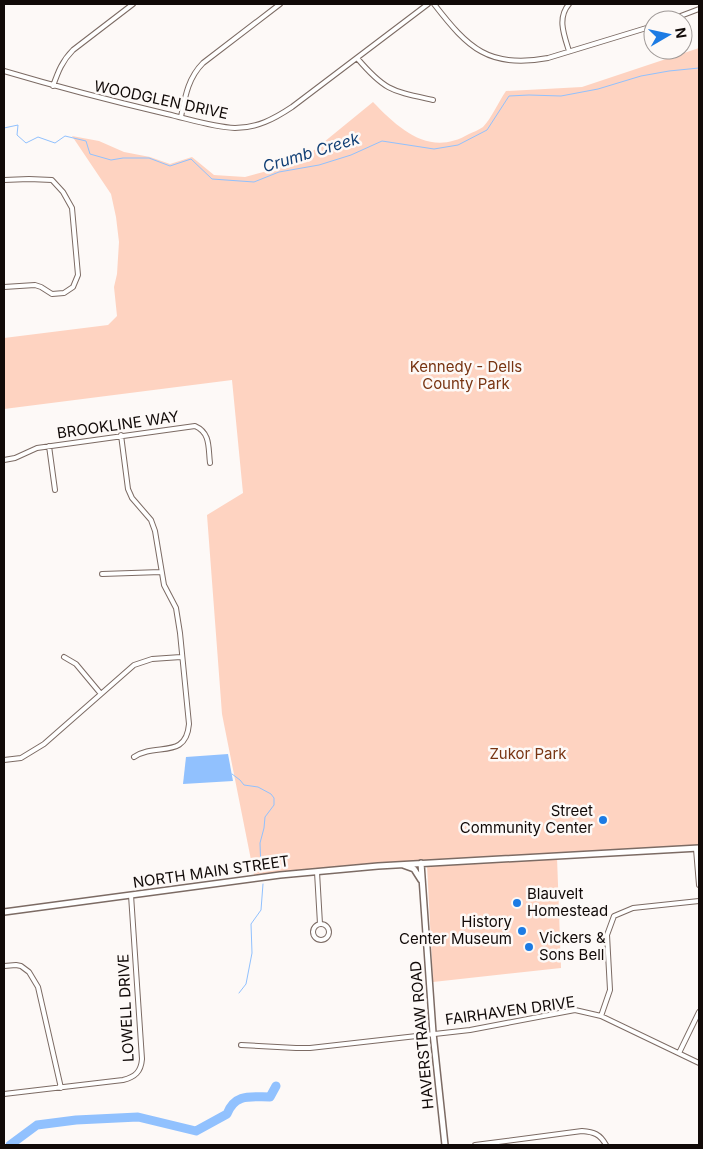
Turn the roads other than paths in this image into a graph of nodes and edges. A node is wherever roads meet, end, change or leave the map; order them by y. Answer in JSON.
{"nodes":[{"id":1,"x":133,"y":4,"type":"edge"},
{"id":2,"x":280,"y":4,"type":"edge"},
{"id":3,"x":428,"y":4,"type":"edge"},
{"id":4,"x":434,"y":4,"type":"edge"},
{"id":5,"x":569,"y":4,"type":"edge"},
{"id":6,"x":643,"y":29,"type":"edge"},
{"id":7,"x":569,"y":51,"type":"junction"},
{"id":8,"x":357,"y":58,"type":"junction"},
{"id":9,"x":4,"y":71,"type":"edge"},
{"id":10,"x":53,"y":86,"type":"junction"},
{"id":11,"x":433,"y":100,"type":"dead end"},
{"id":12,"x":181,"y":117,"type":"junction"},
{"id":13,"x":4,"y":180,"type":"edge"},
{"id":14,"x":4,"y":288,"type":"edge"},
{"id":15,"x":121,"y":435,"type":"junction"},
{"id":16,"x":49,"y":446,"type":"junction"},
{"id":17,"x":4,"y":460,"type":"edge"},
{"id":18,"x":210,"y":464,"type":"dead end"},
{"id":19,"x":54,"y":490,"type":"dead end"},
{"id":20,"x":161,"y":572,"type":"junction"},
{"id":21,"x":102,"y":574,"type":"dead end"},
{"id":22,"x":64,"y":657,"type":"dead end"},
{"id":23,"x":182,"y":657,"type":"junction"},
{"id":24,"x":101,"y":694,"type":"junction"},
{"id":25,"x":134,"y":757,"type":"dead end"},
{"id":26,"x":4,"y":760,"type":"edge"},
{"id":27,"x":697,"y":848,"type":"edge"},
{"id":28,"x":422,"y":863,"type":"junction"},
{"id":29,"x":398,"y":864,"type":"junction"},
{"id":30,"x":317,"y":872,"type":"junction"},
{"id":31,"x":699,"y":885,"type":"edge"},
{"id":32,"x":423,"y":887,"type":"junction"},
{"id":33,"x":130,"y":896,"type":"junction"},
{"id":34,"x":699,"y":901,"type":"edge"},
{"id":35,"x":4,"y":912,"type":"edge"},
{"id":36,"x":320,"y":924,"type":"junction"},
{"id":37,"x":4,"y":966,"type":"edge"},
{"id":38,"x":699,"y":1012,"type":"edge"},
{"id":39,"x":601,"y":1016,"type":"junction"},
{"id":40,"x":433,"y":1033,"type":"junction"},
{"id":41,"x":241,"y":1045,"type":"dead end"},
{"id":42,"x":679,"y":1053,"type":"junction"},
{"id":43,"x":699,"y":1063,"type":"edge"},
{"id":44,"x":62,"y":1088,"type":"junction"},
{"id":45,"x":4,"y":1094,"type":"edge"},
{"id":46,"x":445,"y":1145,"type":"edge"},
{"id":47,"x":475,"y":1145,"type":"edge"},
{"id":48,"x":606,"y":1145,"type":"edge"}],
"edges":[{"from":1,"to":10,"type":"street"},
{"from":2,"to":12,"type":"street"},
{"from":3,"to":8,"type":"street","name":"WOODGLEN DRIVE"},
{"from":4,"to":7,"type":"street"},
{"from":5,"to":7,"type":"street"},
{"from":6,"to":7,"type":"street"},
{"from":8,"to":11,"type":"street"},
{"from":8,"to":12,"type":"street","name":"WOODGLEN DRIVE"},
{"from":9,"to":10,"type":"street","name":"WOODGLEN DRIVE"},
{"from":10,"to":12,"type":"street","name":"WOODGLEN DRIVE"},
{"from":13,"to":14,"type":"street"},
{"from":15,"to":16,"type":"street","name":"BROOKLINE WAY"},
{"from":15,"to":18,"type":"street","name":"BROOKLINE WAY"},
{"from":15,"to":20,"type":"street"},
{"from":16,"to":17,"type":"street","name":"BROOKLINE WAY"},
{"from":16,"to":19,"type":"street"},
{"from":20,"to":21,"type":"street"},
{"from":20,"to":23,"type":"street"},
{"from":22,"to":24,"type":"street"},
{"from":23,"to":24,"type":"street"},
{"from":23,"to":25,"type":"street"},
{"from":24,"to":26,"type":"street"},
{"from":27,"to":28,"type":"street","name":"NORTH MAIN STREET"},
{"from":27,"to":31,"type":"street"},
{"from":28,"to":29,"type":"street","name":"NORTH MAIN STREET"},
{"from":28,"to":32,"type":"street","name":"HAVERSTRAW ROAD"},
{"from":29,"to":30,"type":"street","name":"NORTH MAIN STREET"},
{"from":29,"to":32,"type":"street"},
{"from":30,"to":33,"type":"street","name":"NORTH MAIN STREET"},
{"from":30,"to":36,"type":"street"},
{"from":32,"to":40,"type":"street","name":"HAVERSTRAW ROAD"},
{"from":33,"to":35,"type":"street","name":"NORTH MAIN STREET"},
{"from":33,"to":44,"type":"street","name":"LOWELL DRIVE"},
{"from":34,"to":39,"type":"street"},
{"from":36,"to":36,"type":"street"},
{"from":37,"to":44,"type":"street"},
{"from":38,"to":42,"type":"street"},
{"from":39,"to":40,"type":"street","name":"FAIRHAVEN DRIVE"},
{"from":39,"to":42,"type":"street","name":"FAIRHAVEN DRIVE"},
{"from":40,"to":41,"type":"street","name":"FAIRHAVEN DRIVE"},
{"from":40,"to":46,"type":"street","name":"HAVERSTRAW ROAD"},
{"from":42,"to":43,"type":"street","name":"FAIRHAVEN DRIVE"},
{"from":44,"to":45,"type":"street","name":"LOWELL DRIVE"},
{"from":47,"to":48,"type":"street"}]}
